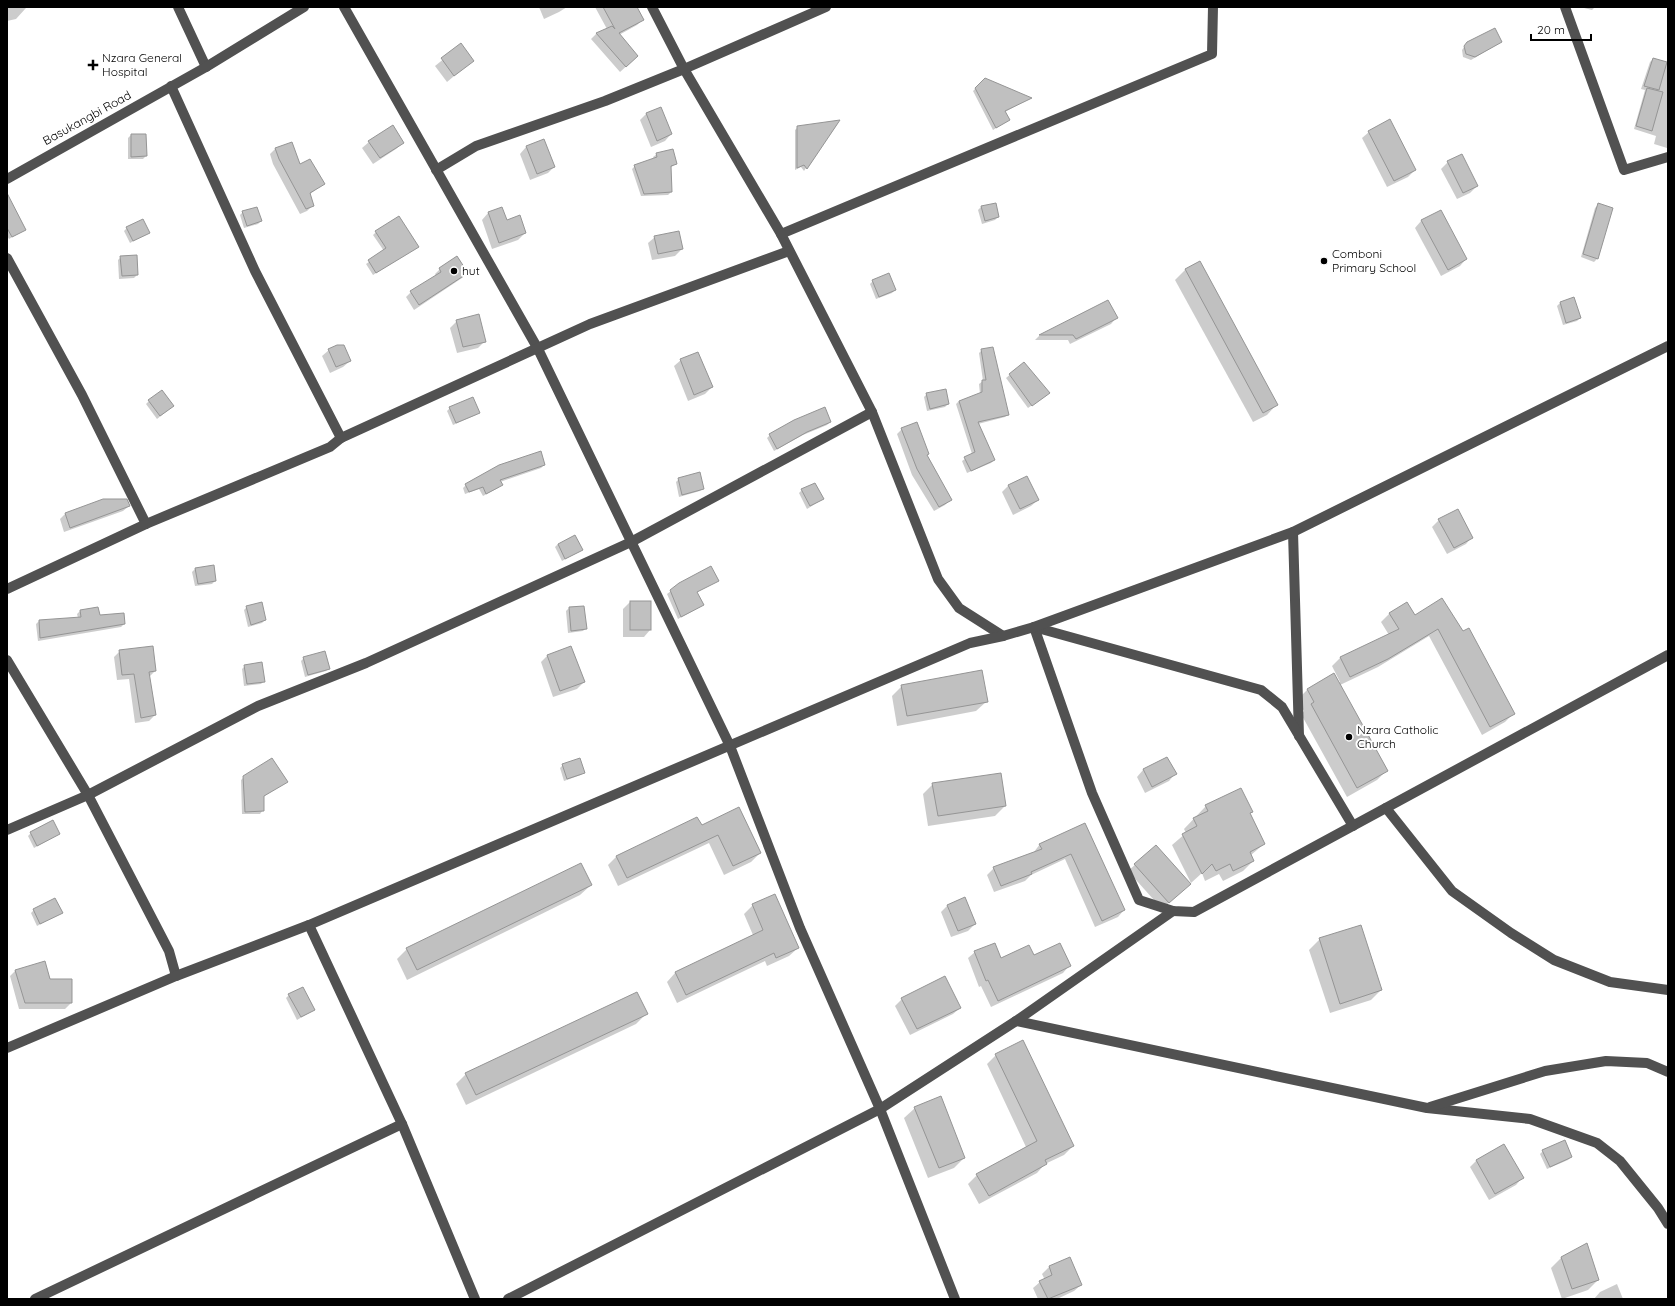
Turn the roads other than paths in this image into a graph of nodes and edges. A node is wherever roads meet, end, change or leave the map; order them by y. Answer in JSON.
{"nodes":[{"id":1,"x":178,"y":7,"type":"edge"},
{"id":2,"x":304,"y":7,"type":"edge"},
{"id":3,"x":344,"y":7,"type":"edge"},
{"id":4,"x":652,"y":7,"type":"edge"},
{"id":5,"x":826,"y":7,"type":"edge"},
{"id":6,"x":1213,"y":7,"type":"edge"},
{"id":7,"x":1565,"y":7,"type":"edge"},
{"id":8,"x":206,"y":67,"type":"junction"},
{"id":9,"x":684,"y":69,"type":"junction"},
{"id":10,"x":171,"y":86,"type":"junction"},
{"id":11,"x":1668,"y":157,"type":"edge"},
{"id":12,"x":436,"y":170,"type":"junction"},
{"id":13,"x":7,"y":178,"type":"edge"},
{"id":14,"x":781,"y":234,"type":"junction"},
{"id":15,"x":789,"y":251,"type":"junction"},
{"id":16,"x":7,"y":258,"type":"edge"},
{"id":17,"x":1668,"y":346,"type":"edge"},
{"id":18,"x":538,"y":349,"type":"junction"},
{"id":19,"x":872,"y":412,"type":"junction"},
{"id":20,"x":341,"y":438,"type":"junction"},
{"id":21,"x":146,"y":524,"type":"junction"},
{"id":22,"x":1293,"y":532,"type":"junction"},
{"id":23,"x":631,"y":542,"type":"junction"},
{"id":24,"x":7,"y":589,"type":"edge"},
{"id":25,"x":1034,"y":627,"type":"junction"},
{"id":26,"x":1003,"y":636,"type":"junction"},
{"id":27,"x":1668,"y":655,"type":"edge"},
{"id":28,"x":7,"y":660,"type":"edge"},
{"id":29,"x":1299,"y":737,"type":"junction"},
{"id":30,"x":730,"y":746,"type":"junction"},
{"id":31,"x":88,"y":794,"type":"junction"},
{"id":32,"x":1386,"y":808,"type":"junction"},
{"id":33,"x":1353,"y":826,"type":"junction"},
{"id":34,"x":7,"y":830,"type":"edge"},
{"id":35,"x":1173,"y":911,"type":"junction"},
{"id":36,"x":309,"y":926,"type":"junction"},
{"id":37,"x":176,"y":976,"type":"junction"},
{"id":38,"x":1668,"y":990,"type":"edge"},
{"id":39,"x":1016,"y":1021,"type":"junction"},
{"id":40,"x":7,"y":1048,"type":"edge"},
{"id":41,"x":1668,"y":1072,"type":"edge"},
{"id":42,"x":1427,"y":1108,"type":"junction"},
{"id":43,"x":880,"y":1109,"type":"junction"},
{"id":44,"x":402,"y":1124,"type":"junction"},
{"id":45,"x":1668,"y":1224,"type":"edge"},
{"id":46,"x":35,"y":1299,"type":"edge"},
{"id":47,"x":475,"y":1299,"type":"edge"},
{"id":48,"x":508,"y":1299,"type":"edge"},
{"id":49,"x":955,"y":1299,"type":"edge"}],
"edges":[{"from":1,"to":8,"type":"street"},
{"from":2,"to":8,"type":"street","name":"Basukangbi Road"},
{"from":3,"to":12,"type":"street"},
{"from":4,"to":9,"type":"street"},
{"from":5,"to":9,"type":"street"},
{"from":6,"to":14,"type":"street"},
{"from":7,"to":11,"type":"street"},
{"from":8,"to":10,"type":"street","name":"Basukangbi Road"},
{"from":9,"to":12,"type":"street"},
{"from":9,"to":14,"type":"street"},
{"from":10,"to":13,"type":"street","name":"Basukangbi Road"},
{"from":10,"to":20,"type":"street"},
{"from":12,"to":18,"type":"street"},
{"from":14,"to":15,"type":"street"},
{"from":15,"to":18,"type":"street"},
{"from":15,"to":19,"type":"street"},
{"from":16,"to":21,"type":"street"},
{"from":17,"to":22,"type":"street"},
{"from":18,"to":20,"type":"street"},
{"from":18,"to":23,"type":"street"},
{"from":19,"to":23,"type":"street"},
{"from":19,"to":26,"type":"street"},
{"from":20,"to":21,"type":"street"},
{"from":21,"to":24,"type":"street"},
{"from":22,"to":25,"type":"street"},
{"from":22,"to":29,"type":"street"},
{"from":23,"to":30,"type":"street"},
{"from":23,"to":31,"type":"street"},
{"from":25,"to":26,"type":"street"},
{"from":25,"to":29,"type":"street"},
{"from":25,"to":35,"type":"street"},
{"from":26,"to":30,"type":"street"},
{"from":27,"to":32,"type":"street"},
{"from":28,"to":31,"type":"street"},
{"from":29,"to":33,"type":"street"},
{"from":30,"to":36,"type":"street"},
{"from":30,"to":43,"type":"street"},
{"from":31,"to":34,"type":"street"},
{"from":31,"to":37,"type":"street"},
{"from":32,"to":33,"type":"street"},
{"from":32,"to":38,"type":"street"},
{"from":33,"to":35,"type":"street"},
{"from":35,"to":39,"type":"street"},
{"from":36,"to":37,"type":"street"},
{"from":36,"to":44,"type":"street"},
{"from":37,"to":40,"type":"street"},
{"from":39,"to":42,"type":"street"},
{"from":39,"to":43,"type":"street"},
{"from":41,"to":42,"type":"street"},
{"from":42,"to":45,"type":"street"},
{"from":43,"to":48,"type":"street"},
{"from":43,"to":49,"type":"street"},
{"from":44,"to":46,"type":"street"},
{"from":44,"to":47,"type":"street"}]}
